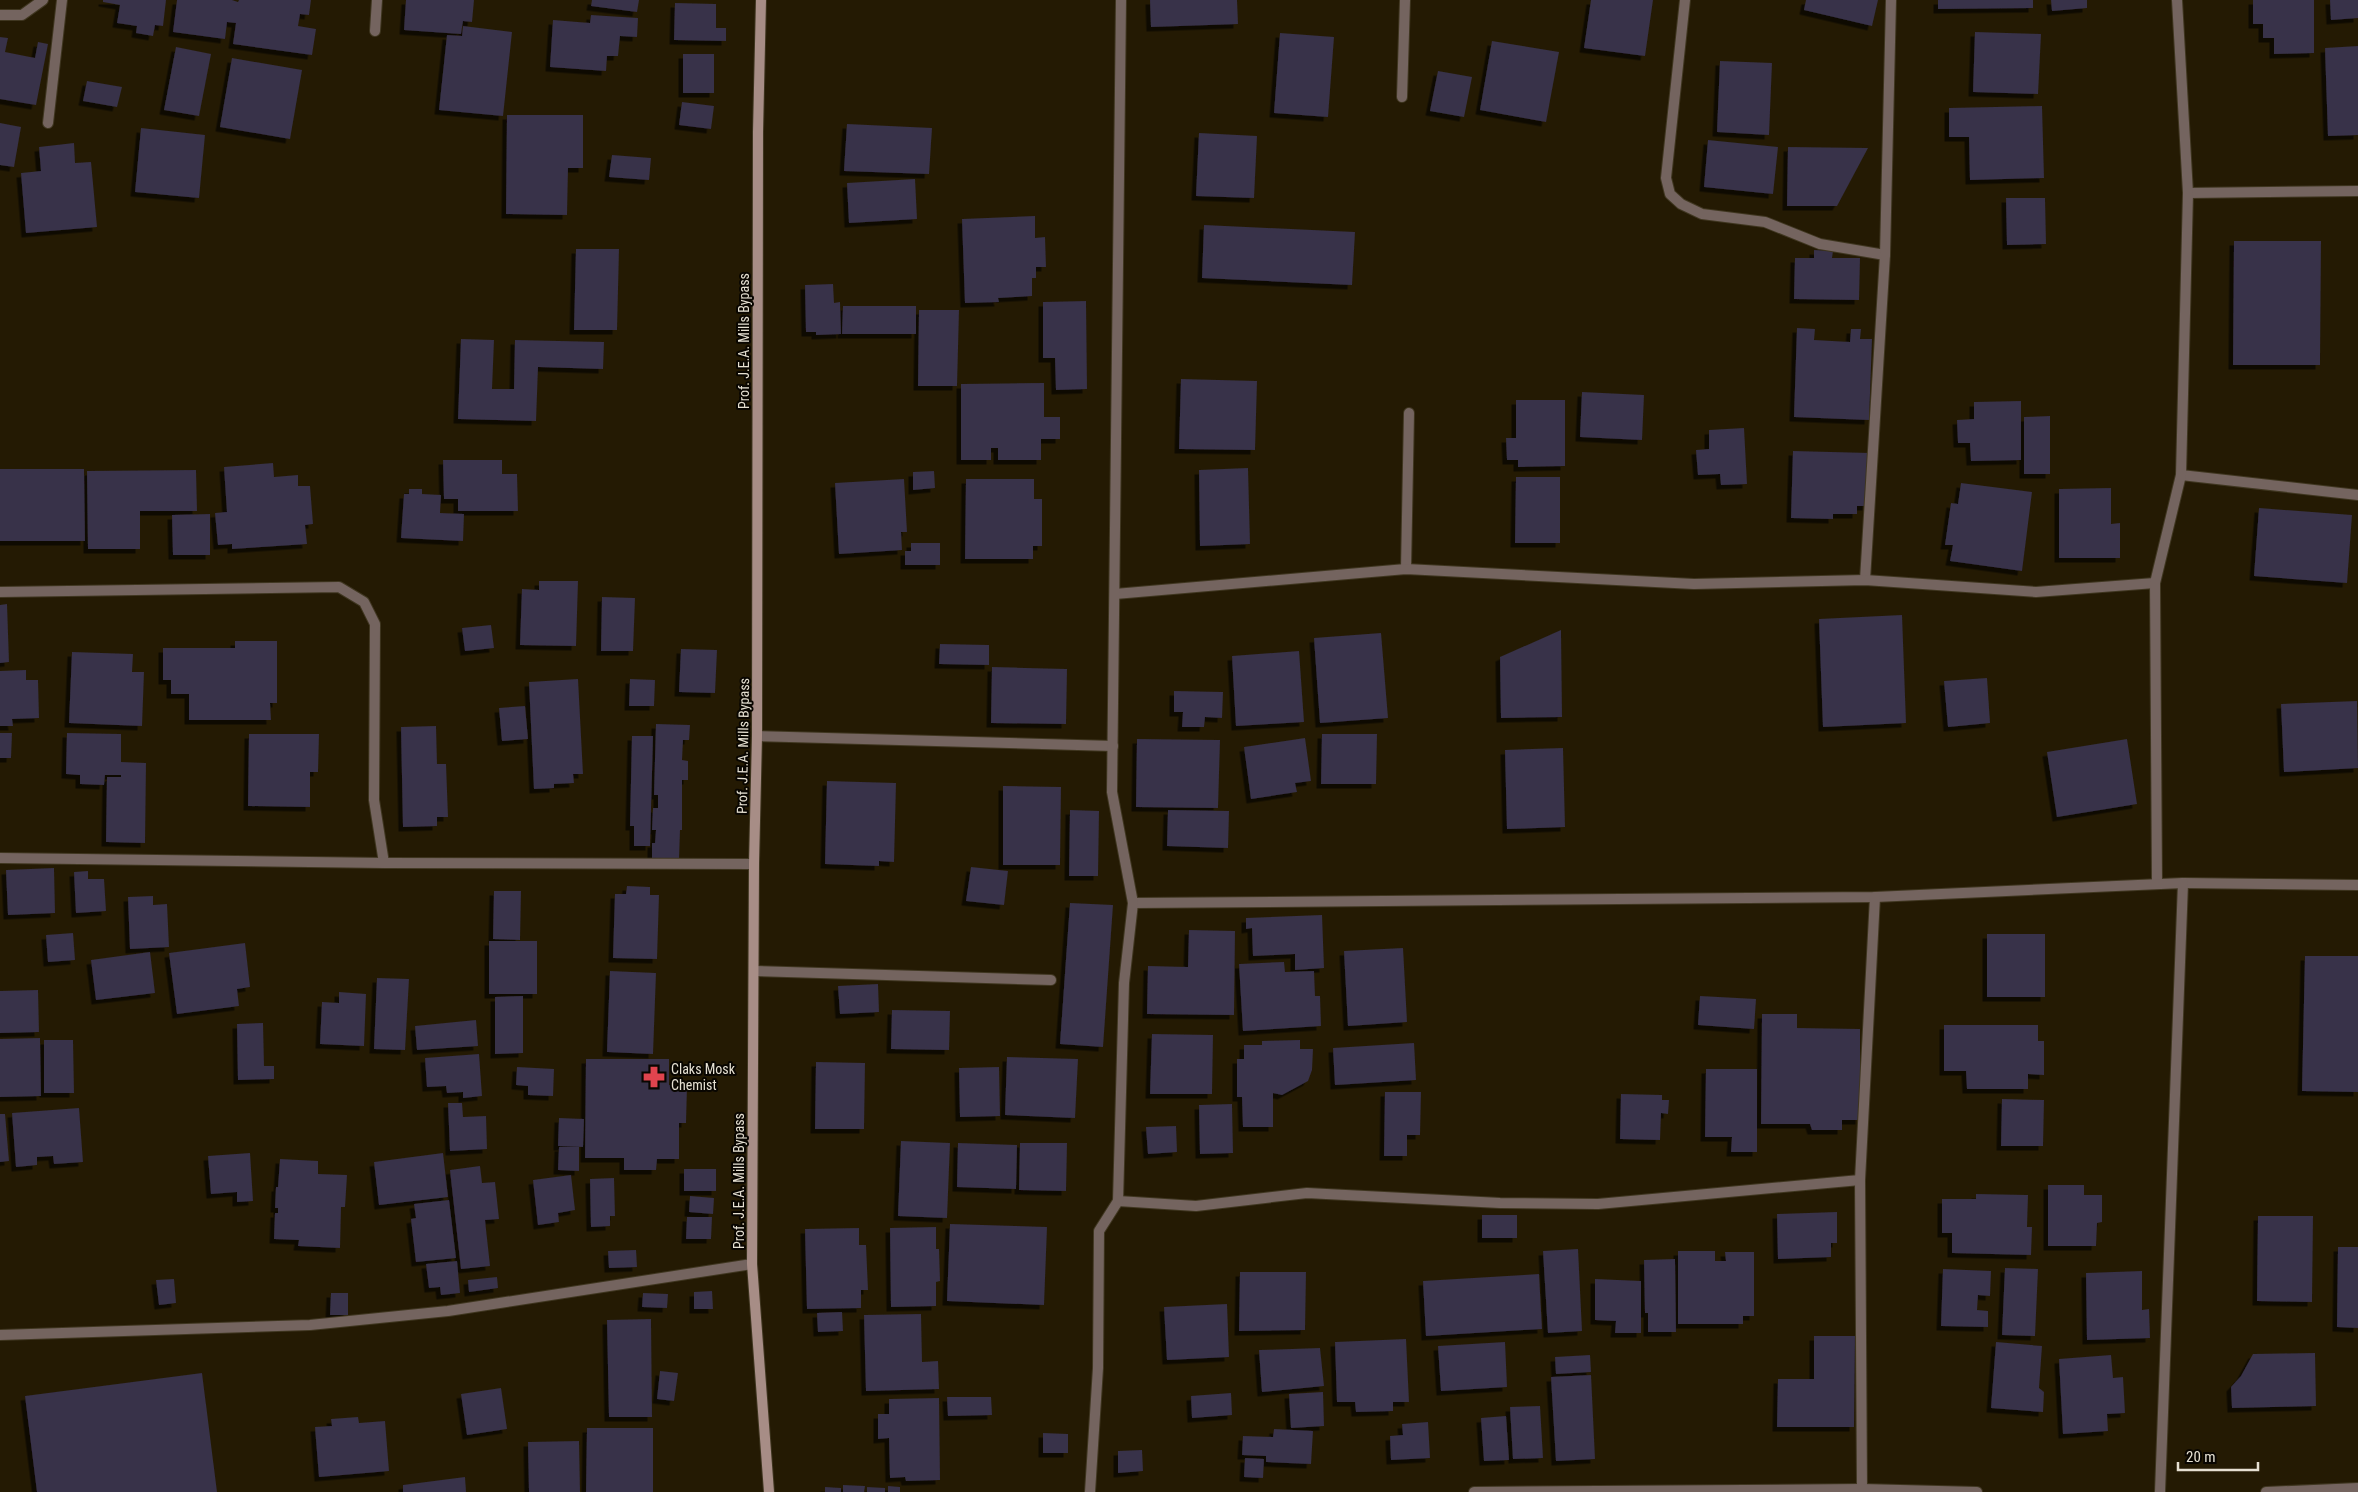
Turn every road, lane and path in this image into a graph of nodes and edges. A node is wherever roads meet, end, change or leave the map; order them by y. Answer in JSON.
{"nodes":[{"id":1,"x":44,"y":0,"type":"edge"},
{"id":2,"x":62,"y":0,"type":"edge"},
{"id":3,"x":377,"y":0,"type":"edge"},
{"id":4,"x":761,"y":0,"type":"edge"},
{"id":5,"x":1121,"y":0,"type":"edge"},
{"id":6,"x":1405,"y":0,"type":"edge"},
{"id":7,"x":1685,"y":0,"type":"edge"},
{"id":8,"x":1891,"y":0,"type":"edge"},
{"id":9,"x":2177,"y":0,"type":"edge"},
{"id":10,"x":0,"y":15,"type":"edge"},
{"id":11,"x":375,"y":31,"type":"dead end"},
{"id":12,"x":1402,"y":97,"type":"dead end"},
{"id":13,"x":48,"y":123,"type":"dead end"},
{"id":14,"x":2358,"y":191,"type":"edge"},
{"id":15,"x":2188,"y":193,"type":"junction"},
{"id":16,"x":1885,"y":255,"type":"junction"},
{"id":17,"x":1409,"y":412,"type":"dead end"},
{"id":18,"x":2181,"y":475,"type":"junction"},
{"id":19,"x":2358,"y":495,"type":"edge"},
{"id":20,"x":1406,"y":569,"type":"junction"},
{"id":21,"x":1865,"y":580,"type":"junction"},
{"id":22,"x":2155,"y":583,"type":"junction"},
{"id":23,"x":0,"y":592,"type":"edge"},
{"id":24,"x":1115,"y":594,"type":"junction"},
{"id":25,"x":758,"y":736,"type":"junction"},
{"id":26,"x":1113,"y":746,"type":"junction"},
{"id":27,"x":0,"y":858,"type":"edge"},
{"id":28,"x":384,"y":863,"type":"junction"},
{"id":29,"x":754,"y":864,"type":"junction"},
{"id":30,"x":2183,"y":883,"type":"junction"},
{"id":31,"x":2157,"y":884,"type":"junction"},
{"id":32,"x":2358,"y":884,"type":"edge"},
{"id":33,"x":1875,"y":897,"type":"junction"},
{"id":34,"x":1134,"y":903,"type":"junction"},
{"id":35,"x":754,"y":971,"type":"junction"},
{"id":36,"x":1051,"y":980,"type":"dead end"},
{"id":37,"x":1860,"y":1180,"type":"junction"},
{"id":38,"x":1118,"y":1201,"type":"junction"},
{"id":39,"x":752,"y":1264,"type":"junction"},
{"id":40,"x":0,"y":1335,"type":"edge"},
{"id":41,"x":2358,"y":1488,"type":"edge"},
{"id":42,"x":1862,"y":1489,"type":"junction"},
{"id":43,"x":769,"y":1492,"type":"edge"},
{"id":44,"x":1090,"y":1492,"type":"edge"},
{"id":45,"x":1474,"y":1492,"type":"edge"},
{"id":46,"x":1977,"y":1492,"type":"edge"},
{"id":47,"x":2160,"y":1492,"type":"edge"},
{"id":48,"x":2266,"y":1492,"type":"edge"}],
"edges":[{"from":1,"to":10,"type":"street"},
{"from":2,"to":13,"type":"street"},
{"from":3,"to":11,"type":"street"},
{"from":4,"to":25,"type":"street","name":"Prof. J.E.A. Mills Bypass"},
{"from":5,"to":24,"type":"street"},
{"from":6,"to":12,"type":"street"},
{"from":7,"to":16,"type":"street"},
{"from":8,"to":16,"type":"street"},
{"from":9,"to":15,"type":"street"},
{"from":14,"to":15,"type":"street"},
{"from":15,"to":18,"type":"street"},
{"from":16,"to":21,"type":"street"},
{"from":17,"to":20,"type":"street"},
{"from":18,"to":19,"type":"street"},
{"from":18,"to":22,"type":"street"},
{"from":20,"to":21,"type":"street"},
{"from":20,"to":24,"type":"street"},
{"from":21,"to":22,"type":"street"},
{"from":22,"to":31,"type":"street"},
{"from":23,"to":28,"type":"street"},
{"from":24,"to":26,"type":"street"},
{"from":25,"to":26,"type":"street"},
{"from":25,"to":29,"type":"street","name":"Prof. J.E.A. Mills Bypass"},
{"from":26,"to":34,"type":"street"},
{"from":27,"to":28,"type":"street"},
{"from":28,"to":29,"type":"street"},
{"from":29,"to":35,"type":"street","name":"Prof. J.E.A. Mills Bypass"},
{"from":30,"to":31,"type":"street"},
{"from":30,"to":32,"type":"street"},
{"from":30,"to":47,"type":"street"},
{"from":31,"to":33,"type":"street"},
{"from":33,"to":34,"type":"street"},
{"from":33,"to":37,"type":"street"},
{"from":34,"to":38,"type":"street"},
{"from":35,"to":36,"type":"street"},
{"from":35,"to":39,"type":"street","name":"Prof. J.E.A. Mills Bypass"},
{"from":37,"to":38,"type":"street"},
{"from":37,"to":42,"type":"street"},
{"from":38,"to":44,"type":"street"},
{"from":39,"to":40,"type":"street"},
{"from":39,"to":43,"type":"street","name":"Prof. J.E.A. Mills Bypass"},
{"from":41,"to":48,"type":"street"},
{"from":42,"to":45,"type":"street"},
{"from":42,"to":46,"type":"street"}]}
